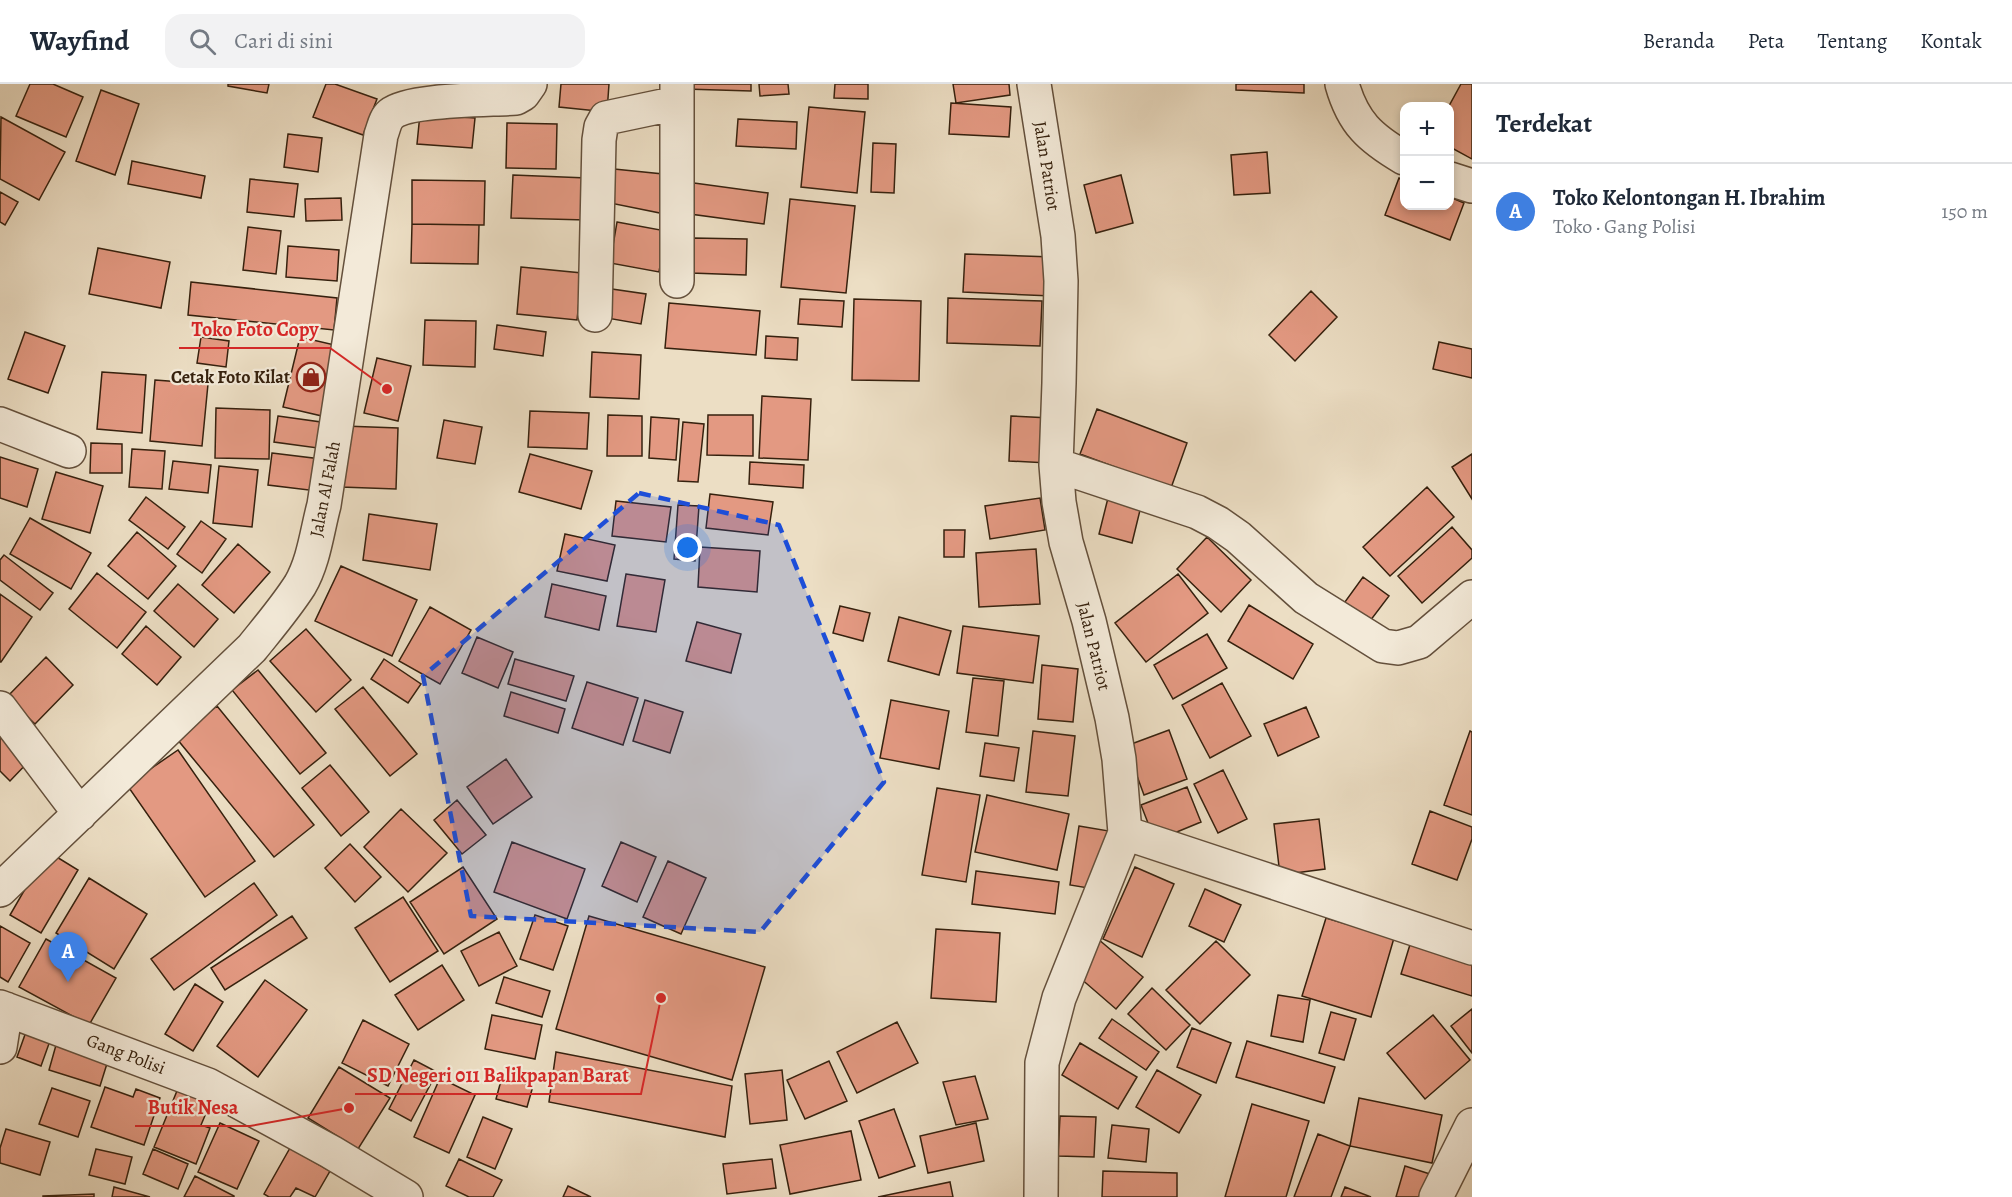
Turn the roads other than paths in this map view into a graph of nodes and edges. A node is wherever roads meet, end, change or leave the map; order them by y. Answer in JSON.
{"nodes":[{"id":1,"x":530,"y":84,"type":"edge"},
{"id":2,"x":1034,"y":84,"type":"edge"},
{"id":3,"x":1342,"y":84,"type":"edge"},
{"id":4,"x":677,"y":94,"type":"edge"},
{"id":5,"x":1401,"y":156,"type":"edge"},
{"id":6,"x":1454,"y":181,"type":"edge"},
{"id":7,"x":1472,"y":186,"type":"edge"},
{"id":8,"x":677,"y":281,"type":"dead end"},
{"id":9,"x":595,"y":315,"type":"dead end"},
{"id":10,"x":0,"y":424,"type":"edge"},
{"id":11,"x":69,"y":451,"type":"dead end"},
{"id":12,"x":1056,"y":465,"type":"junction"},
{"id":13,"x":1472,"y":597,"type":"edge"},
{"id":14,"x":0,"y":708,"type":"edge"},
{"id":15,"x":80,"y":814,"type":"junction"},
{"id":16,"x":1125,"y":833,"type":"junction"},
{"id":17,"x":0,"y":891,"type":"edge"},
{"id":18,"x":1472,"y":948,"type":"edge"},
{"id":19,"x":3,"y":1008,"type":"edge"},
{"id":20,"x":0,"y":1047,"type":"edge"},
{"id":21,"x":1472,"y":1125,"type":"edge"},
{"id":22,"x":405,"y":1197,"type":"edge"},
{"id":23,"x":1041,"y":1197,"type":"edge"},
{"id":24,"x":1436,"y":1197,"type":"edge"}],
"edges":[{"from":1,"to":15,"type":"street","name":"Jalan Al Falah"},
{"from":2,"to":12,"type":"street","name":"Jalan Patriot"},
{"from":3,"to":5,"type":"street"},
{"from":4,"to":8,"type":"street"},
{"from":4,"to":9,"type":"street"},
{"from":6,"to":7,"type":"street"},
{"from":10,"to":11,"type":"street"},
{"from":12,"to":13,"type":"street"},
{"from":12,"to":16,"type":"street","name":"Jalan Patriot"},
{"from":14,"to":15,"type":"street"},
{"from":15,"to":17,"type":"street","name":"Jalan Al Falah"},
{"from":16,"to":18,"type":"street"},
{"from":16,"to":23,"type":"street","name":"Jalan Patriot"},
{"from":19,"to":20,"type":"street"},
{"from":19,"to":22,"type":"street","name":"Gang Polisi"},
{"from":21,"to":24,"type":"street"}]}
